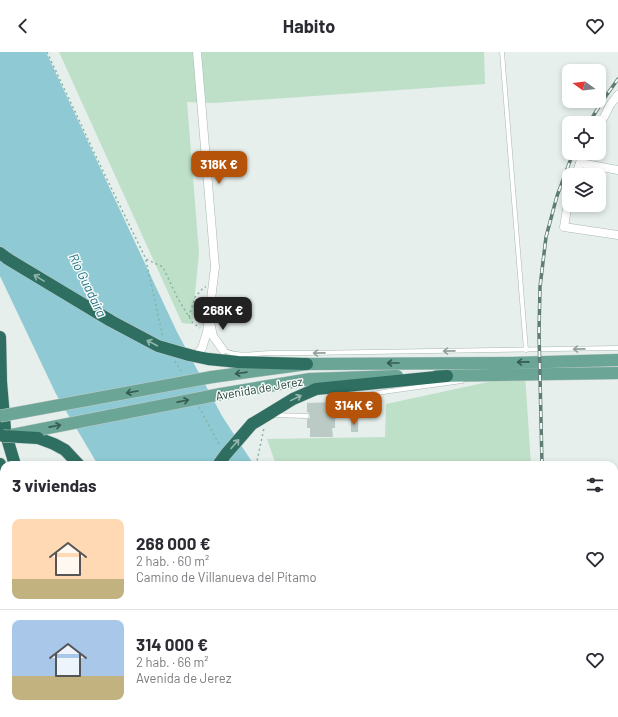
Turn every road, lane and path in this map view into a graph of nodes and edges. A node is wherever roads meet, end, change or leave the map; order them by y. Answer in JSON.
{"nodes":[{"id":1,"x":47,"y":52,"type":"edge"},
{"id":2,"x":197,"y":52,"type":"edge"},
{"id":3,"x":502,"y":52,"type":"edge"},
{"id":4,"x":618,"y":95,"type":"edge"},
{"id":5,"x":614,"y":106,"type":"edge"},
{"id":6,"x":606,"y":117,"type":"edge"},
{"id":7,"x":582,"y":160,"type":"edge"},
{"id":8,"x":580,"y":163,"type":"junction"},
{"id":9,"x":578,"y":168,"type":"edge"},
{"id":10,"x":618,"y":170,"type":"edge"},
{"id":11,"x":566,"y":212,"type":"edge"},
{"id":12,"x":618,"y":235,"type":"edge"},
{"id":13,"x":3,"y":256,"type":"edge"},
{"id":14,"x":146,"y":259,"type":"junction"},
{"id":15,"x":213,"y":286,"type":"junction"},
{"id":16,"x":189,"y":317,"type":"junction"},
{"id":17,"x":210,"y":317,"type":"junction"},
{"id":18,"x":207,"y":332,"type":"junction"},
{"id":19,"x":0,"y":337,"type":"edge"},
{"id":20,"x":163,"y":338,"type":"dead end"},
{"id":21,"x":618,"y":348,"type":"edge"},
{"id":22,"x":223,"y":350,"type":"joint"},
{"id":23,"x":526,"y":350,"type":"junction"},
{"id":24,"x":189,"y":355,"type":"junction"},
{"id":25,"x":238,"y":355,"type":"junction"},
{"id":26,"x":174,"y":358,"type":"dead end"},
{"id":27,"x":208,"y":359,"type":"junction"},
{"id":28,"x":618,"y":360,"type":"edge"},
{"id":29,"x":307,"y":364,"type":"junction"},
{"id":30,"x":618,"y":373,"type":"edge"},
{"id":31,"x":511,"y":375,"type":"junction"},
{"id":32,"x":447,"y":376,"type":"junction"},
{"id":33,"x":184,"y":379,"type":"dead end"},
{"id":34,"x":199,"y":406,"type":"dead end"},
{"id":35,"x":267,"y":414,"type":"junction"},
{"id":36,"x":0,"y":415,"type":"edge"},
{"id":37,"x":307,"y":416,"type":"dead end"},
{"id":38,"x":334,"y":416,"type":"dead end"},
{"id":39,"x":3,"y":434,"type":"edge"},
{"id":40,"x":220,"y":447,"type":"dead end"},
{"id":41,"x":13,"y":461,"type":"edge"},
{"id":42,"x":75,"y":461,"type":"edge"},
{"id":43,"x":221,"y":461,"type":"edge"},
{"id":44,"x":257,"y":461,"type":"edge"}],
"edges":[{"from":1,"to":14,"type":"path"},
{"from":2,"to":15,"type":"street"},
{"from":3,"to":23,"type":"lane"},
{"from":4,"to":5,"type":"street"},
{"from":5,"to":6,"type":"street"},
{"from":7,"to":8,"type":"street"},
{"from":8,"to":9,"type":"street"},
{"from":8,"to":10,"type":"street"},
{"from":11,"to":12,"type":"street"},
{"from":24,"to":13,"type":"highway","one_way":true,"bridge":true},
{"from":14,"to":16,"type":"path"},
{"from":14,"to":20,"type":"path"},
{"from":15,"to":16,"type":"path"},
{"from":15,"to":17,"type":"street"},
{"from":16,"to":18,"type":"path"},
{"from":17,"to":18,"type":"street"},
{"from":17,"to":22,"type":"street"},
{"from":18,"to":24,"type":"street"},
{"from":19,"to":39,"type":"highway"},
{"from":21,"to":23,"type":"lane","one_way":true},
{"from":22,"to":25,"type":"lane"},
{"from":23,"to":25,"type":"lane","one_way":true},
{"from":24,"to":27,"type":"highway"},
{"from":25,"to":27,"type":"lane"},
{"from":26,"to":33,"type":"path"},
{"from":27,"to":29,"type":"highway"},
{"from":28,"to":29,"type":"main road","name":"Avenida de Jerez","one_way":true},
{"from":29,"to":36,"type":"main road","name":"Avenida de Jerez","one_way":true,"bridge":true},
{"from":30,"to":31,"type":"main road","name":"Avenida de Jerez"},
{"from":31,"to":32,"type":"main road","name":"Avenida de Jerez"},
{"from":31,"to":38,"type":"lane"},
{"from":35,"to":32,"type":"highway","one_way":true},
{"from":39,"to":32,"type":"main road","name":"Avenida de Jerez","one_way":true,"bridge":true},
{"from":34,"to":40,"type":"path"},
{"from":35,"to":37,"type":"lane"},
{"from":43,"to":35,"type":"highway","one_way":true,"bridge":true},
{"from":35,"to":44,"type":"path"},
{"from":36,"to":39,"type":"highway"},
{"from":39,"to":41,"type":"highway"},
{"from":39,"to":42,"type":"highway","bridge":true}]}
